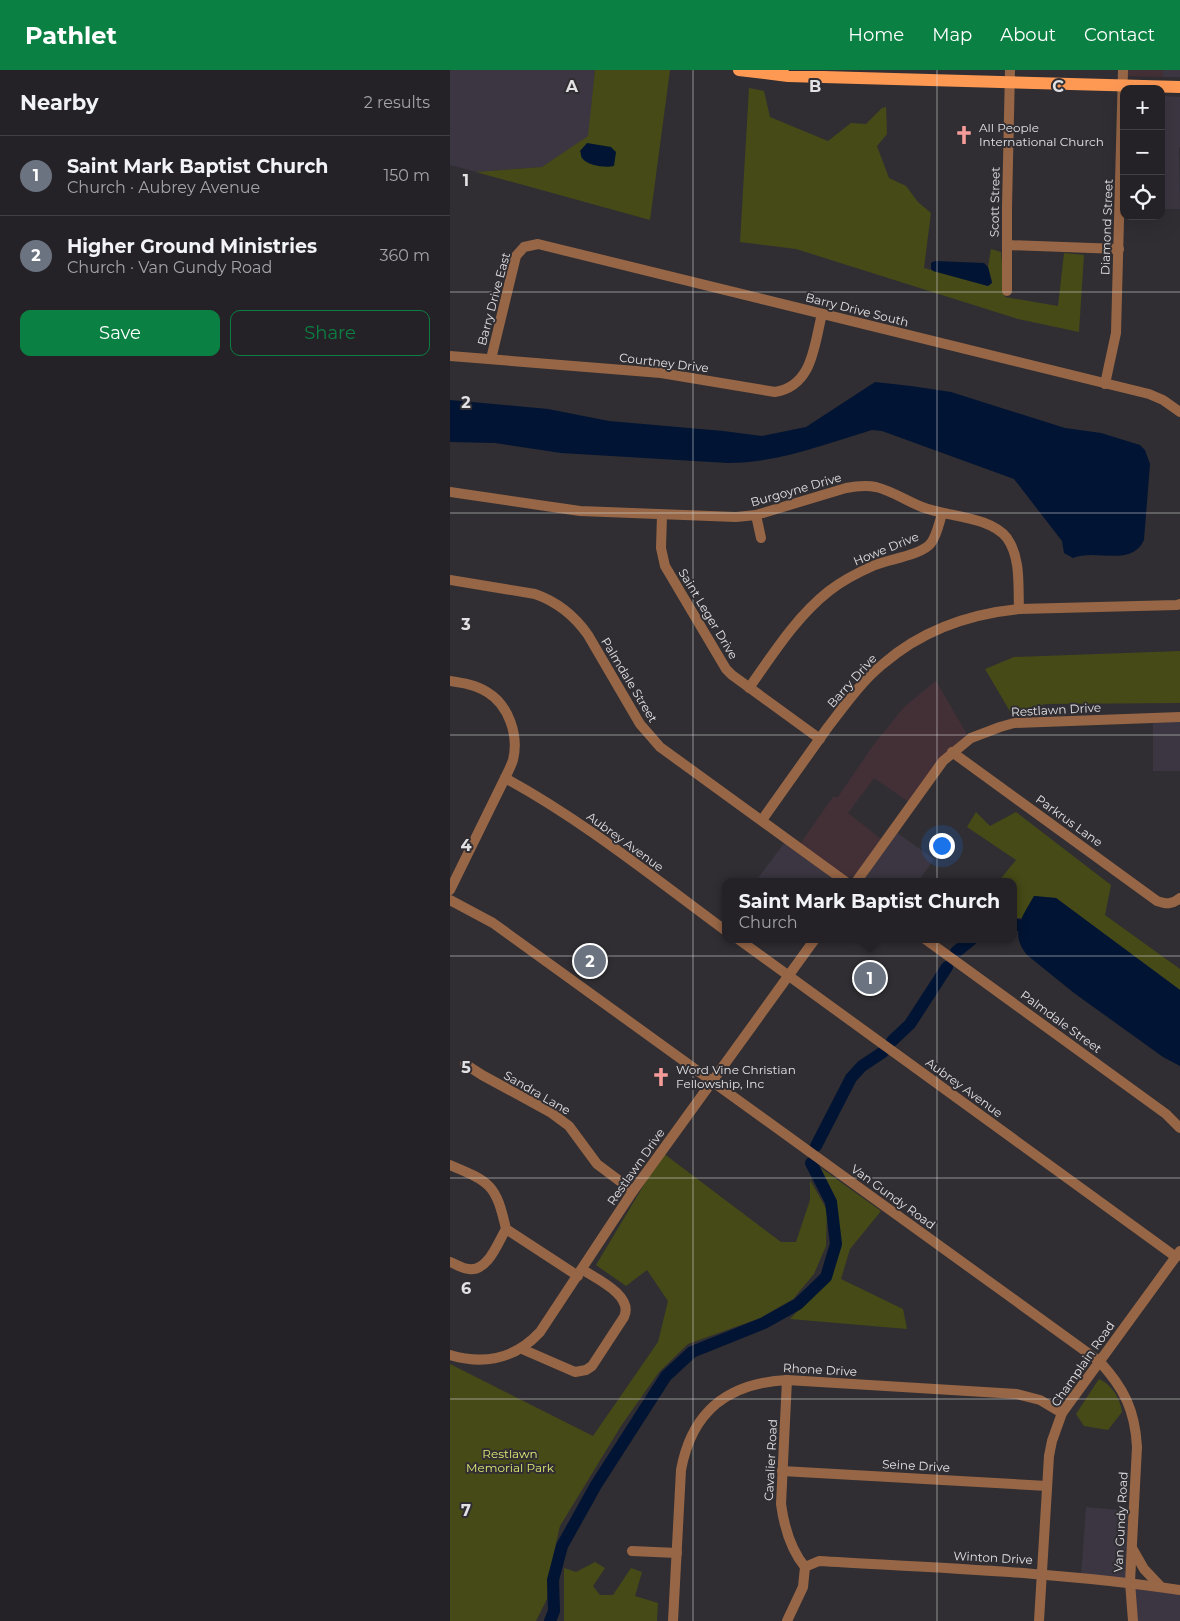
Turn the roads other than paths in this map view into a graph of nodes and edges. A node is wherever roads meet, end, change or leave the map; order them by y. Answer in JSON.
{"nodes":[{"id":1,"x":739,"y":70,"type":"edge"},
{"id":2,"x":1123,"y":70,"type":"edge"},
{"id":3,"x":754,"y":71,"type":"edge"},
{"id":4,"x":931,"y":75,"type":"edge"},
{"id":5,"x":1011,"y":76,"type":"edge"},
{"id":6,"x":1123,"y":85,"type":"edge"},
{"id":7,"x":1120,"y":86,"type":"edge"},
{"id":8,"x":1165,"y":87,"type":"edge"},
{"id":9,"x":1180,"y":87,"type":"edge"},
{"id":10,"x":1122,"y":130,"type":"edge"},
{"id":11,"x":1007,"y":244,"type":"junction"},
{"id":12,"x":524,"y":246,"type":"joint"},
{"id":13,"x":1119,"y":249,"type":"junction"},
{"id":14,"x":1007,"y":290,"type":"dead end"},
{"id":15,"x":822,"y":314,"type":"junction"},
{"id":16,"x":450,"y":356,"type":"edge"},
{"id":17,"x":491,"y":359,"type":"junction"},
{"id":18,"x":1105,"y":384,"type":"junction"},
{"id":19,"x":1180,"y":412,"type":"edge"},
{"id":20,"x":450,"y":492,"type":"edge"},
{"id":21,"x":942,"y":514,"type":"junction"},
{"id":22,"x":662,"y":515,"type":"junction"},
{"id":23,"x":756,"y":515,"type":"junction"},
{"id":24,"x":761,"y":538,"type":"dead end"},
{"id":25,"x":450,"y":580,"type":"edge"},
{"id":26,"x":1180,"y":604,"type":"edge"},
{"id":27,"x":1018,"y":609,"type":"junction"},
{"id":28,"x":450,"y":681,"type":"edge"},
{"id":29,"x":749,"y":688,"type":"junction"},
{"id":30,"x":1180,"y":718,"type":"edge"},
{"id":31,"x":820,"y":739,"type":"junction"},
{"id":32,"x":952,"y":752,"type":"junction"},
{"id":33,"x":505,"y":778,"type":"junction"},
{"id":34,"x":762,"y":820,"type":"junction"},
{"id":35,"x":841,"y":878,"type":"edge"},
{"id":36,"x":859,"y":878,"type":"edge"},
{"id":37,"x":450,"y":890,"type":"edge"},
{"id":38,"x":450,"y":900,"type":"edge"},
{"id":39,"x":1177,"y":901,"type":"edge"},
{"id":40,"x":722,"y":928,"type":"edge"},
{"id":41,"x":743,"y":943,"type":"edge"},
{"id":42,"x":812,"y":943,"type":"edge"},
{"id":43,"x":931,"y":943,"type":"edge"},
{"id":44,"x":788,"y":976,"type":"junction"},
{"id":45,"x":465,"y":1064,"type":"dead end"},
{"id":46,"x":712,"y":1081,"type":"junction"},
{"id":47,"x":1180,"y":1128,"type":"edge"},
{"id":48,"x":450,"y":1165,"type":"edge"},
{"id":49,"x":633,"y":1191,"type":"junction"},
{"id":50,"x":506,"y":1229,"type":"junction"},
{"id":51,"x":1178,"y":1254,"type":"edge"},
{"id":52,"x":450,"y":1262,"type":"edge"},
{"id":53,"x":580,"y":1273,"type":"junction"},
{"id":54,"x":522,"y":1349,"type":"junction"},
{"id":55,"x":450,"y":1355,"type":"edge"},
{"id":56,"x":1099,"y":1362,"type":"junction"},
{"id":57,"x":787,"y":1380,"type":"junction"},
{"id":58,"x":1062,"y":1413,"type":"junction"},
{"id":59,"x":782,"y":1471,"type":"junction"},
{"id":60,"x":1047,"y":1486,"type":"junction"},
{"id":61,"x":1132,"y":1547,"type":"junction"},
{"id":62,"x":632,"y":1551,"type":"dead end"},
{"id":63,"x":677,"y":1552,"type":"junction"},
{"id":64,"x":805,"y":1567,"type":"junction"},
{"id":65,"x":1042,"y":1574,"type":"junction"},
{"id":66,"x":1130,"y":1582,"type":"junction"},
{"id":67,"x":1161,"y":1587,"type":"junction"},
{"id":68,"x":1180,"y":1590,"type":"edge"},
{"id":69,"x":673,"y":1621,"type":"edge"},
{"id":70,"x":787,"y":1621,"type":"edge"},
{"id":71,"x":1039,"y":1621,"type":"edge"},
{"id":72,"x":1133,"y":1621,"type":"edge"}],
"edges":[{"from":1,"to":3,"type":"main road"},
{"from":2,"to":6,"type":"street","name":"Diamond Street"},
{"from":3,"to":4,"type":"main road"},
{"from":4,"to":5,"type":"main road"},
{"from":5,"to":7,"type":"main road"},
{"from":5,"to":11,"type":"street","name":"Scott Street"},
{"from":8,"to":9,"type":"main road"},
{"from":10,"to":13,"type":"street","name":"Diamond Street"},
{"from":11,"to":13,"type":"street"},
{"from":11,"to":14,"type":"street","name":"Scott Street"},
{"from":12,"to":15,"type":"street","name":"Barry Drive South"},
{"from":12,"to":17,"type":"street","name":"Barry Drive East"},
{"from":13,"to":18,"type":"street","name":"Diamond Street"},
{"from":15,"to":17,"type":"street","name":"Courtney Drive"},
{"from":15,"to":18,"type":"street","name":"Barry Drive South"},
{"from":16,"to":17,"type":"street","name":"Courtney Drive"},
{"from":18,"to":19,"type":"street","name":"Barry Drive South"},
{"from":20,"to":22,"type":"street","name":"Burgoyne Drive"},
{"from":21,"to":23,"type":"street","name":"Burgoyne Drive"},
{"from":21,"to":27,"type":"street","name":"Burgoyne Drive"},
{"from":21,"to":29,"type":"street","name":"Howe Drive"},
{"from":22,"to":23,"type":"street","name":"Burgoyne Drive"},
{"from":22,"to":29,"type":"street","name":"Saint Leger Drive"},
{"from":23,"to":24,"type":"street"},
{"from":25,"to":34,"type":"street","name":"Palmdale Street"},
{"from":26,"to":27,"type":"street","name":"Barry Drive"},
{"from":27,"to":31,"type":"street","name":"Barry Drive"},
{"from":28,"to":33,"type":"street"},
{"from":29,"to":31,"type":"street","name":"Saint Leger Drive"},
{"from":30,"to":32,"type":"street","name":"Restlawn Drive"},
{"from":31,"to":34,"type":"street","name":"Barry Drive"},
{"from":32,"to":36,"type":"street","name":"Restlawn Drive"},
{"from":32,"to":39,"type":"street","name":"Parkrus Lane"},
{"from":33,"to":37,"type":"street"},
{"from":33,"to":40,"type":"street","name":"Aubrey Avenue"},
{"from":34,"to":35,"type":"street","name":"Palmdale Street"},
{"from":38,"to":46,"type":"street","name":"Van Gundy Road"},
{"from":41,"to":44,"type":"street","name":"Aubrey Avenue"},
{"from":42,"to":44,"type":"street","name":"Restlawn Drive"},
{"from":43,"to":47,"type":"street","name":"Palmdale Street"},
{"from":44,"to":46,"type":"street","name":"Restlawn Drive"},
{"from":44,"to":51,"type":"street","name":"Aubrey Avenue"},
{"from":45,"to":49,"type":"street","name":"Sandra Lane"},
{"from":46,"to":49,"type":"street","name":"Restlawn Drive"},
{"from":46,"to":56,"type":"street","name":"Van Gundy Road"},
{"from":48,"to":50,"type":"street"},
{"from":49,"to":53,"type":"street","name":"Restlawn Drive"},
{"from":50,"to":52,"type":"street"},
{"from":50,"to":53,"type":"street"},
{"from":51,"to":56,"type":"street","name":"Champlain Road"},
{"from":53,"to":54,"type":"street","name":"Restlawn Drive"},
{"from":53,"to":54,"type":"street"},
{"from":54,"to":55,"type":"street","name":"Restlawn Drive"},
{"from":56,"to":58,"type":"street","name":"Champlain Road"},
{"from":56,"to":61,"type":"street","name":"Van Gundy Road"},
{"from":57,"to":58,"type":"street","name":"Rhone Drive"},
{"from":57,"to":59,"type":"street","name":"Cavalier Road"},
{"from":57,"to":63,"type":"street","name":"Rhone Drive"},
{"from":58,"to":60,"type":"street","name":"Champlain Road"},
{"from":59,"to":60,"type":"street","name":"Seine Drive"},
{"from":59,"to":64,"type":"street","name":"Cavalier Road"},
{"from":60,"to":65,"type":"street","name":"Champlain Road"},
{"from":61,"to":66,"type":"street","name":"Van Gundy Road"},
{"from":61,"to":67,"type":"street"},
{"from":62,"to":63,"type":"street"},
{"from":63,"to":69,"type":"street","name":"Rhone Drive"},
{"from":64,"to":65,"type":"street","name":"Winton Drive"},
{"from":64,"to":70,"type":"street"},
{"from":65,"to":66,"type":"street","name":"Winton Drive"},
{"from":65,"to":71,"type":"street","name":"Champlain Road"},
{"from":66,"to":67,"type":"street","name":"Winton Drive"},
{"from":66,"to":72,"type":"street","name":"Van Gundy Road"},
{"from":67,"to":68,"type":"street","name":"Winton Drive"}]}
